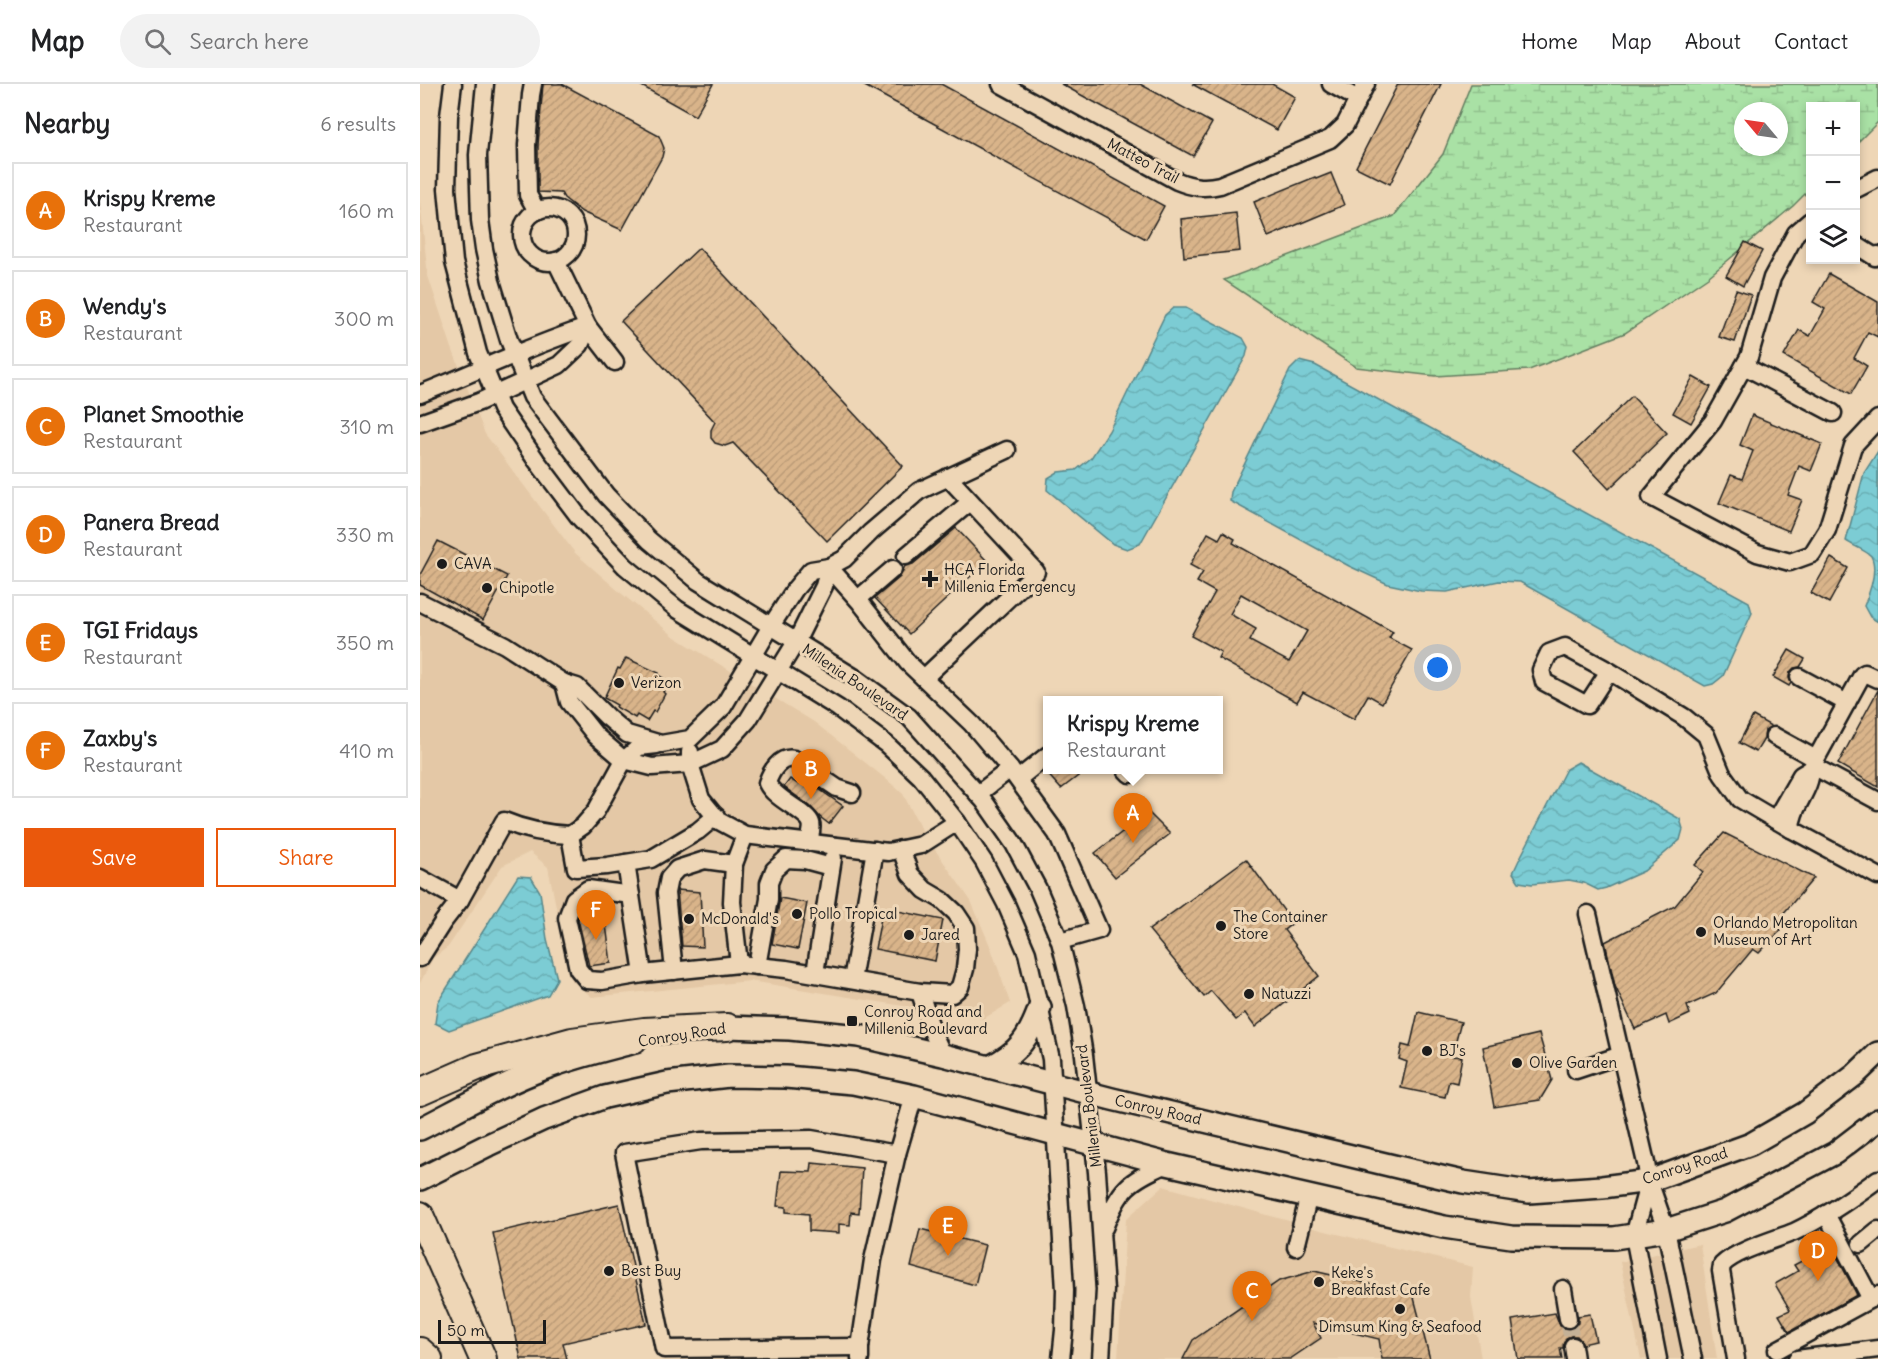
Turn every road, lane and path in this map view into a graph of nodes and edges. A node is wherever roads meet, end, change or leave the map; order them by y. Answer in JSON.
{"nodes":[{"id":1,"x":453,"y":84,"type":"edge"},
{"id":2,"x":485,"y":84,"type":"edge"},
{"id":3,"x":533,"y":84,"type":"edge"},
{"id":4,"x":1001,"y":84,"type":"edge"},
{"id":5,"x":1331,"y":84,"type":"edge"},
{"id":6,"x":1362,"y":92,"type":"edge"},
{"id":7,"x":1878,"y":178,"type":"edge"},
{"id":8,"x":1860,"y":187,"type":"edge"},
{"id":9,"x":537,"y":211,"type":"junction"},
{"id":10,"x":1806,"y":224,"type":"edge"},
{"id":11,"x":1860,"y":248,"type":"edge"},
{"id":12,"x":1878,"y":255,"type":"edge"},
{"id":13,"x":556,"y":261,"type":"junction"},
{"id":14,"x":588,"y":327,"type":"junction"},
{"id":15,"x":515,"y":355,"type":"junction"},
{"id":16,"x":615,"y":362,"type":"dead end"},
{"id":17,"x":1744,"y":366,"type":"junction"},
{"id":18,"x":484,"y":369,"type":"junction"},
{"id":19,"x":525,"y":381,"type":"junction"},
{"id":20,"x":420,"y":394,"type":"edge"},
{"id":21,"x":495,"y":394,"type":"junction"},
{"id":22,"x":1833,"y":412,"type":"dead end"},
{"id":23,"x":1878,"y":419,"type":"edge"},
{"id":24,"x":420,"y":423,"type":"edge"},
{"id":25,"x":1007,"y":450,"type":"dead end"},
{"id":26,"x":948,"y":477,"type":"junction"},
{"id":27,"x":970,"y":502,"type":"junction"},
{"id":28,"x":906,"y":556,"type":"dead end"},
{"id":29,"x":829,"y":567,"type":"junction"},
{"id":30,"x":893,"y":569,"type":"dead end"},
{"id":31,"x":858,"y":599,"type":"junction"},
{"id":32,"x":420,"y":602,"type":"edge"},
{"id":33,"x":771,"y":626,"type":"junction"},
{"id":34,"x":796,"y":642,"type":"junction"},
{"id":35,"x":753,"y":656,"type":"junction"},
{"id":36,"x":778,"y":671,"type":"junction"},
{"id":37,"x":1609,"y":671,"type":"dead end"},
{"id":38,"x":1798,"y":677,"type":"dead end"},
{"id":39,"x":924,"y":678,"type":"junction"},
{"id":40,"x":1878,"y":679,"type":"edge"},
{"id":41,"x":564,"y":683,"type":"junction"},
{"id":42,"x":1847,"y":703,"type":"junction"},
{"id":43,"x":1774,"y":736,"type":"dead end"},
{"id":44,"x":690,"y":739,"type":"junction"},
{"id":45,"x":661,"y":744,"type":"junction"},
{"id":46,"x":1043,"y":757,"type":"edge"},
{"id":47,"x":624,"y":760,"type":"junction"},
{"id":48,"x":690,"y":764,"type":"junction"},
{"id":49,"x":1814,"y":765,"type":"junction"},
{"id":50,"x":1014,"y":774,"type":"junction"},
{"id":51,"x":852,"y":793,"type":"dead end"},
{"id":52,"x":978,"y":794,"type":"junction"},
{"id":53,"x":1878,"y":801,"type":"edge"},
{"id":54,"x":716,"y":816,"type":"junction"},
{"id":55,"x":1775,"y":820,"type":"junction"},
{"id":56,"x":957,"y":822,"type":"junction"},
{"id":57,"x":1791,"y":829,"type":"junction"},
{"id":58,"x":570,"y":835,"type":"junction"},
{"id":59,"x":745,"y":835,"type":"junction"},
{"id":60,"x":809,"y":842,"type":"junction"},
{"id":61,"x":834,"y":845,"type":"junction"},
{"id":62,"x":902,"y":849,"type":"junction"},
{"id":63,"x":875,"y":850,"type":"junction"},
{"id":64,"x":626,"y":863,"type":"junction"},
{"id":65,"x":735,"y":864,"type":"junction"},
{"id":66,"x":831,"y":867,"type":"junction"},
{"id":67,"x":1878,"y":876,"type":"edge"},
{"id":68,"x":420,"y":878,"type":"edge"},
{"id":69,"x":631,"y":895,"type":"junction"},
{"id":70,"x":460,"y":900,"type":"junction"},
{"id":71,"x":1588,"y":914,"type":"dead end"},
{"id":72,"x":1060,"y":941,"type":"junction"},
{"id":73,"x":420,"y":958,"type":"edge"},
{"id":74,"x":739,"y":964,"type":"junction"},
{"id":75,"x":757,"y":966,"type":"junction"},
{"id":76,"x":675,"y":971,"type":"junction"},
{"id":77,"x":643,"y":974,"type":"junction"},
{"id":78,"x":815,"y":974,"type":"junction"},
{"id":79,"x":852,"y":980,"type":"junction"},
{"id":80,"x":920,"y":992,"type":"junction"},
{"id":81,"x":1040,"y":1007,"type":"junction"},
{"id":82,"x":727,"y":1027,"type":"junction"},
{"id":83,"x":1878,"y":1053,"type":"edge"},
{"id":84,"x":944,"y":1055,"type":"junction"},
{"id":85,"x":1621,"y":1055,"type":"junction"},
{"id":86,"x":990,"y":1067,"type":"junction"},
{"id":87,"x":1576,"y":1070,"type":"dead end"},
{"id":88,"x":1053,"y":1084,"type":"junction"},
{"id":89,"x":420,"y":1092,"type":"edge"},
{"id":90,"x":1088,"y":1093,"type":"junction"},
{"id":91,"x":914,"y":1096,"type":"junction"},
{"id":92,"x":1878,"y":1120,"type":"edge"},
{"id":93,"x":420,"y":1129,"type":"edge"},
{"id":94,"x":1056,"y":1134,"type":"junction"},
{"id":95,"x":1094,"y":1144,"type":"junction"},
{"id":96,"x":897,"y":1154,"type":"junction"},
{"id":97,"x":1167,"y":1164,"type":"junction"},
{"id":98,"x":420,"y":1179,"type":"edge"},
{"id":99,"x":1878,"y":1179,"type":"edge"},
{"id":100,"x":1649,"y":1181,"type":"junction"},
{"id":101,"x":1309,"y":1195,"type":"junction"},
{"id":102,"x":1826,"y":1214,"type":"junction"},
{"id":103,"x":420,"y":1215,"type":"edge"},
{"id":104,"x":1666,"y":1230,"type":"junction"},
{"id":105,"x":1878,"y":1230,"type":"edge"},
{"id":106,"x":1101,"y":1234,"type":"junction"},
{"id":107,"x":1634,"y":1236,"type":"junction"},
{"id":108,"x":1861,"y":1244,"type":"dead end"},
{"id":109,"x":1296,"y":1247,"type":"dead end"},
{"id":110,"x":1563,"y":1289,"type":"dead end"},
{"id":111,"x":1875,"y":1297,"type":"edge"},
{"id":112,"x":1568,"y":1319,"type":"tunnel mouth"},
{"id":113,"x":1878,"y":1349,"type":"edge"},
{"id":114,"x":1777,"y":1350,"type":"dead end"},
{"id":115,"x":420,"y":1351,"type":"edge"},
{"id":116,"x":860,"y":1353,"type":"edge"},
{"id":117,"x":429,"y":1359,"type":"edge"},
{"id":118,"x":483,"y":1359,"type":"edge"},
{"id":119,"x":1061,"y":1359,"type":"edge"},
{"id":120,"x":1101,"y":1359,"type":"edge"},
{"id":121,"x":1658,"y":1359,"type":"edge"},
{"id":122,"x":1693,"y":1359,"type":"edge"},
{"id":123,"x":1736,"y":1359,"type":"edge"},
{"id":124,"x":1797,"y":1359,"type":"edge"}],
"edges":[{"from":1,"to":18,"type":"street","name":"Millenia Boulevard"},
{"from":2,"to":15,"type":"street","name":"Millenia Boulevard"},
{"from":3,"to":9,"type":"street"},
{"from":4,"to":6,"type":"street","name":"Matteo Trail"},
{"from":5,"to":6,"type":"street"},
{"from":7,"to":8,"type":"street"},
{"from":9,"to":13,"type":"street"},
{"from":9,"to":13,"type":"street"},
{"from":10,"to":17,"type":"street"},
{"from":11,"to":12,"type":"street"},
{"from":13,"to":14,"type":"street"},
{"from":14,"to":15,"type":"street"},
{"from":14,"to":16,"type":"street"},
{"from":14,"to":19,"type":"street"},
{"from":15,"to":18,"type":"street"},
{"from":15,"to":19,"type":"street","name":"Millenia Boulevard"},
{"from":17,"to":22,"type":"street"},
{"from":17,"to":23,"type":"street"},
{"from":18,"to":20,"type":"street"},
{"from":18,"to":21,"type":"street","name":"Millenia Boulevard"},
{"from":19,"to":21,"type":"street"},
{"from":19,"to":33,"type":"street","name":"Millenia Boulevard"},
{"from":21,"to":24,"type":"street"},
{"from":21,"to":35,"type":"street","name":"Millenia Boulevard"},
{"from":25,"to":26,"type":"street"},
{"from":26,"to":27,"type":"street"},
{"from":26,"to":29,"type":"street"},
{"from":27,"to":28,"type":"street"},
{"from":27,"to":39,"type":"street"},
{"from":29,"to":31,"type":"street"},
{"from":29,"to":33,"type":"street"},
{"from":29,"to":34,"type":"street"},
{"from":30,"to":31,"type":"street"},
{"from":31,"to":39,"type":"street"},
{"from":32,"to":41,"type":"street"},
{"from":33,"to":34,"type":"street","name":"Millenia Boulevard"},
{"from":33,"to":35,"type":"street"},
{"from":34,"to":36,"type":"street"},
{"from":34,"to":52,"type":"street","name":"Millenia Boulevard"},
{"from":35,"to":36,"type":"street","name":"Millenia Boulevard"},
{"from":35,"to":44,"type":"street"},
{"from":36,"to":48,"type":"street"},
{"from":36,"to":56,"type":"street","name":"Millenia Boulevard"},
{"from":37,"to":55,"type":"street"},
{"from":38,"to":42,"type":"street"},
{"from":39,"to":50,"type":"street"},
{"from":40,"to":42,"type":"street"},
{"from":41,"to":45,"type":"street"},
{"from":41,"to":47,"type":"street"},
{"from":42,"to":49,"type":"street"},
{"from":43,"to":49,"type":"street"},
{"from":44,"to":45,"type":"street"},
{"from":44,"to":48,"type":"street"},
{"from":45,"to":47,"type":"street"},
{"from":46,"to":50,"type":"street"},
{"from":47,"to":48,"type":"street"},
{"from":47,"to":58,"type":"street"},
{"from":48,"to":54,"type":"street"},
{"from":49,"to":53,"type":"street"},
{"from":49,"to":55,"type":"street"},
{"from":49,"to":57,"type":"street"},
{"from":50,"to":52,"type":"street"},
{"from":50,"to":72,"type":"street"},
{"from":51,"to":60,"type":"street"},
{"from":52,"to":72,"type":"street","name":"Millenia Boulevard"},
{"from":54,"to":59,"type":"street"},
{"from":54,"to":64,"type":"street"},
{"from":55,"to":57,"type":"street"},
{"from":56,"to":62,"type":"street"},
{"from":56,"to":81,"type":"street","name":"Millenia Boulevard"},
{"from":57,"to":67,"type":"street"},
{"from":58,"to":64,"type":"street"},
{"from":58,"to":70,"type":"street"},
{"from":59,"to":60,"type":"street"},
{"from":59,"to":65,"type":"street"},
{"from":60,"to":61,"type":"street"},
{"from":61,"to":63,"type":"street"},
{"from":61,"to":66,"type":"street"},
{"from":62,"to":63,"type":"street"},
{"from":62,"to":80,"type":"street"},
{"from":63,"to":79,"type":"street"},
{"from":64,"to":69,"type":"street"},
{"from":65,"to":74,"type":"street"},
{"from":65,"to":76,"type":"street"},
{"from":66,"to":75,"type":"street"},
{"from":66,"to":78,"type":"street"},
{"from":68,"to":70,"type":"street"},
{"from":69,"to":77,"type":"street"},
{"from":69,"to":77,"type":"street"},
{"from":70,"to":73,"type":"street"},
{"from":71,"to":85,"type":"street"},
{"from":72,"to":90,"type":"street","name":"Millenia Boulevard"},
{"from":74,"to":75,"type":"street"},
{"from":74,"to":76,"type":"street"},
{"from":75,"to":78,"type":"street"},
{"from":76,"to":77,"type":"street"},
{"from":78,"to":79,"type":"street"},
{"from":79,"to":80,"type":"street"},
{"from":80,"to":84,"type":"street"},
{"from":81,"to":86,"type":"main road"},
{"from":81,"to":88,"type":"street","name":"Millenia Boulevard"},
{"from":82,"to":84,"type":"main road","name":"Conroy Road"},
{"from":82,"to":89,"type":"highway"},
{"from":82,"to":93,"type":"main road","name":"Conroy Road"},
{"from":83,"to":100,"type":"main road","name":"Conroy Road"},
{"from":84,"to":86,"type":"main road","name":"Conroy Road"},
{"from":85,"to":87,"type":"street"},
{"from":85,"to":100,"type":"street"},
{"from":86,"to":88,"type":"main road","name":"Conroy Road"},
{"from":88,"to":90,"type":"main road","name":"Conroy Road"},
{"from":88,"to":94,"type":"street","name":"Millenia Boulevard"},
{"from":90,"to":95,"type":"street","name":"Millenia Boulevard"},
{"from":90,"to":100,"type":"main road","name":"Conroy Road"},
{"from":91,"to":94,"type":"main road"},
{"from":91,"to":96,"type":"street"},
{"from":91,"to":98,"type":"main road"},
{"from":92,"to":104,"type":"main road"},
{"from":94,"to":95,"type":"main road"},
{"from":94,"to":119,"type":"street","name":"Millenia Boulevard"},
{"from":95,"to":97,"type":"main road"},
{"from":95,"to":106,"type":"street","name":"Millenia Boulevard"},
{"from":96,"to":116,"type":"street"},
{"from":96,"to":116,"type":"street"},
{"from":97,"to":101,"type":"main road"},
{"from":97,"to":106,"type":"street"},
{"from":99,"to":102,"type":"street"},
{"from":100,"to":104,"type":"street"},
{"from":100,"to":107,"type":"street"},
{"from":101,"to":107,"type":"main road"},
{"from":101,"to":109,"type":"street"},
{"from":102,"to":111,"type":"street"},
{"from":102,"to":123,"type":"street"},
{"from":103,"to":118,"type":"highway"},
{"from":104,"to":107,"type":"main road"},
{"from":104,"to":122,"type":"street"},
{"from":105,"to":108,"type":"street"},
{"from":106,"to":120,"type":"street","name":"Millenia Boulevard"},
{"from":107,"to":121,"type":"street"},
{"from":110,"to":112,"type":"street"},
{"from":111,"to":114,"type":"street"},
{"from":113,"to":124,"type":"street"},
{"from":115,"to":117,"type":"highway"}]}
